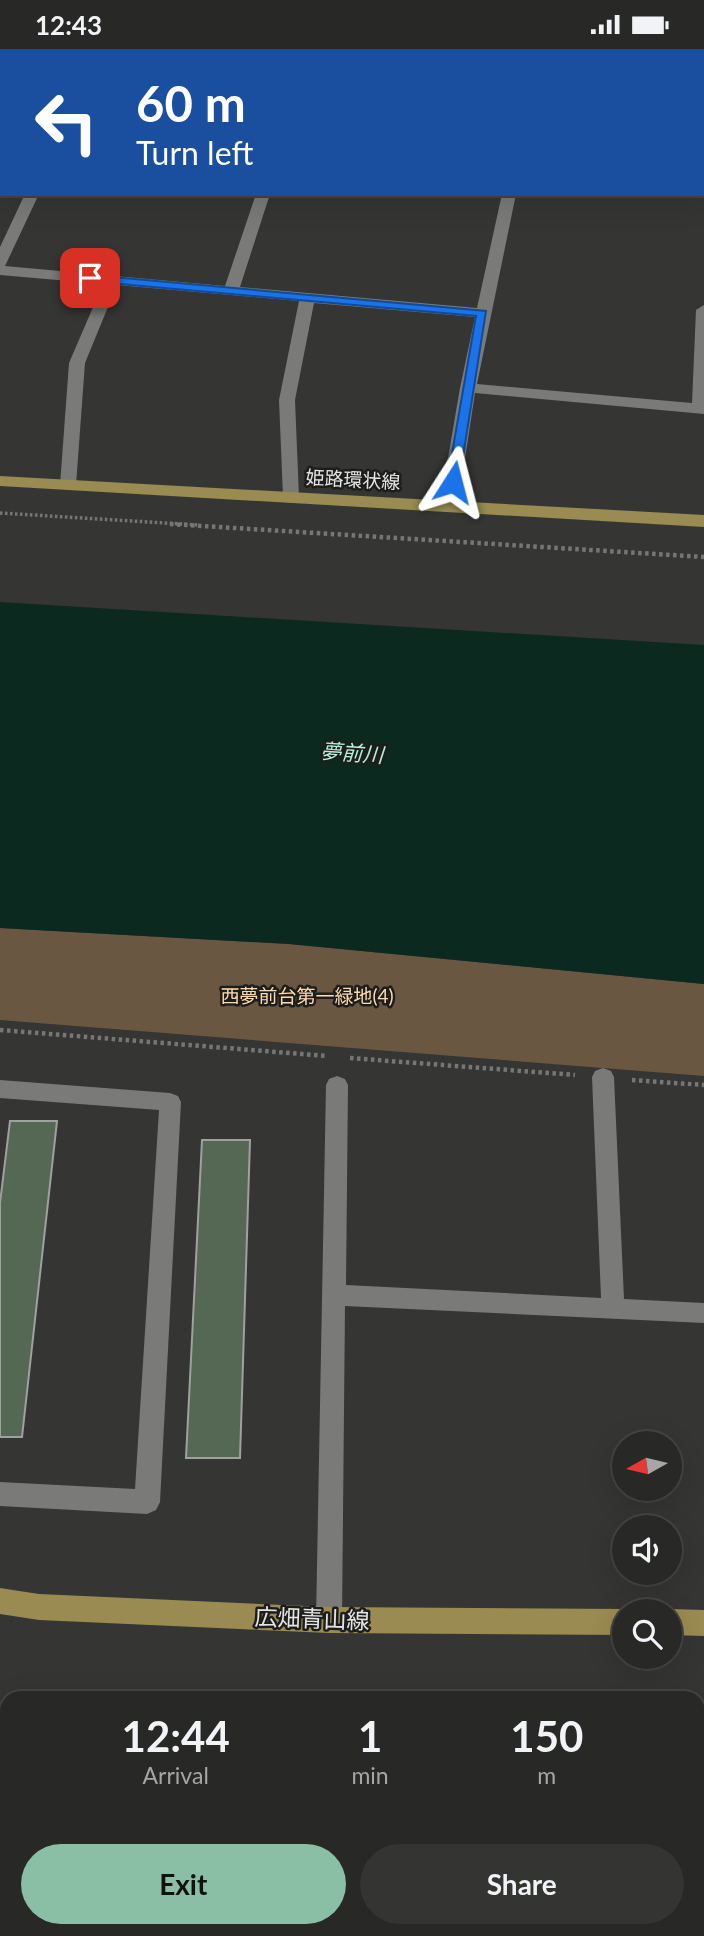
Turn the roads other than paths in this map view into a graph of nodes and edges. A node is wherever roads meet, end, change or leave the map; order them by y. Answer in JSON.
{"nodes":[{"id":1,"x":31,"y":196,"type":"edge"},
{"id":2,"x":261,"y":196,"type":"edge"},
{"id":3,"x":509,"y":196,"type":"edge"},
{"id":4,"x":0,"y":263,"type":"edge"},
{"id":5,"x":0,"y":270,"type":"edge"},
{"id":6,"x":113,"y":280,"type":"junction"},
{"id":7,"x":232,"y":291,"type":"junction"},
{"id":8,"x":307,"y":299,"type":"junction"},
{"id":9,"x":704,"y":310,"type":"edge"},
{"id":10,"x":482,"y":313,"type":"junction"},
{"id":11,"x":468,"y":388,"type":"junction"},
{"id":12,"x":702,"y":408,"type":"edge"},
{"id":13,"x":0,"y":481,"type":"edge"},
{"id":14,"x":68,"y":485,"type":"junction"},
{"id":15,"x":291,"y":497,"type":"junction"},
{"id":16,"x":449,"y":505,"type":"junction"},
{"id":17,"x":704,"y":521,"type":"edge"},
{"id":18,"x":603,"y":1077,"type":"dead end"},
{"id":19,"x":337,"y":1085,"type":"dead end"},
{"id":20,"x":0,"y":1089,"type":"edge"},
{"id":21,"x":333,"y":1295,"type":"junction"},
{"id":22,"x":613,"y":1309,"type":"junction"},
{"id":23,"x":704,"y":1313,"type":"edge"},
{"id":24,"x":0,"y":1494,"type":"edge"},
{"id":25,"x":0,"y":1601,"type":"edge"},
{"id":26,"x":329,"y":1620,"type":"junction"},
{"id":27,"x":612,"y":1622,"type":"edge"},
{"id":28,"x":682,"y":1622,"type":"edge"},
{"id":29,"x":704,"y":1623,"type":"edge"}],
"edges":[{"from":1,"to":4,"type":"street"},
{"from":2,"to":7,"type":"street"},
{"from":3,"to":10,"type":"street"},
{"from":5,"to":6,"type":"street"},
{"from":6,"to":7,"type":"street"},
{"from":6,"to":14,"type":"street"},
{"from":7,"to":8,"type":"street"},
{"from":8,"to":10,"type":"street"},
{"from":8,"to":15,"type":"street"},
{"from":9,"to":12,"type":"street"},
{"from":10,"to":11,"type":"street"},
{"from":11,"to":12,"type":"street"},
{"from":11,"to":16,"type":"street"},
{"from":13,"to":14,"type":"main road","name":"姫路環状線"},
{"from":14,"to":15,"type":"main road","name":"姫路環状線"},
{"from":15,"to":16,"type":"main road","name":"姫路環状線"},
{"from":16,"to":17,"type":"main road","name":"姫路環状線"},
{"from":18,"to":22,"type":"street"},
{"from":19,"to":21,"type":"street"},
{"from":20,"to":24,"type":"street"},
{"from":21,"to":22,"type":"street"},
{"from":21,"to":26,"type":"street"},
{"from":22,"to":23,"type":"street"},
{"from":25,"to":26,"type":"main road","name":"広畑青山線"},
{"from":26,"to":27,"type":"main road","name":"広畑青山線"},
{"from":28,"to":29,"type":"main road"}]}
